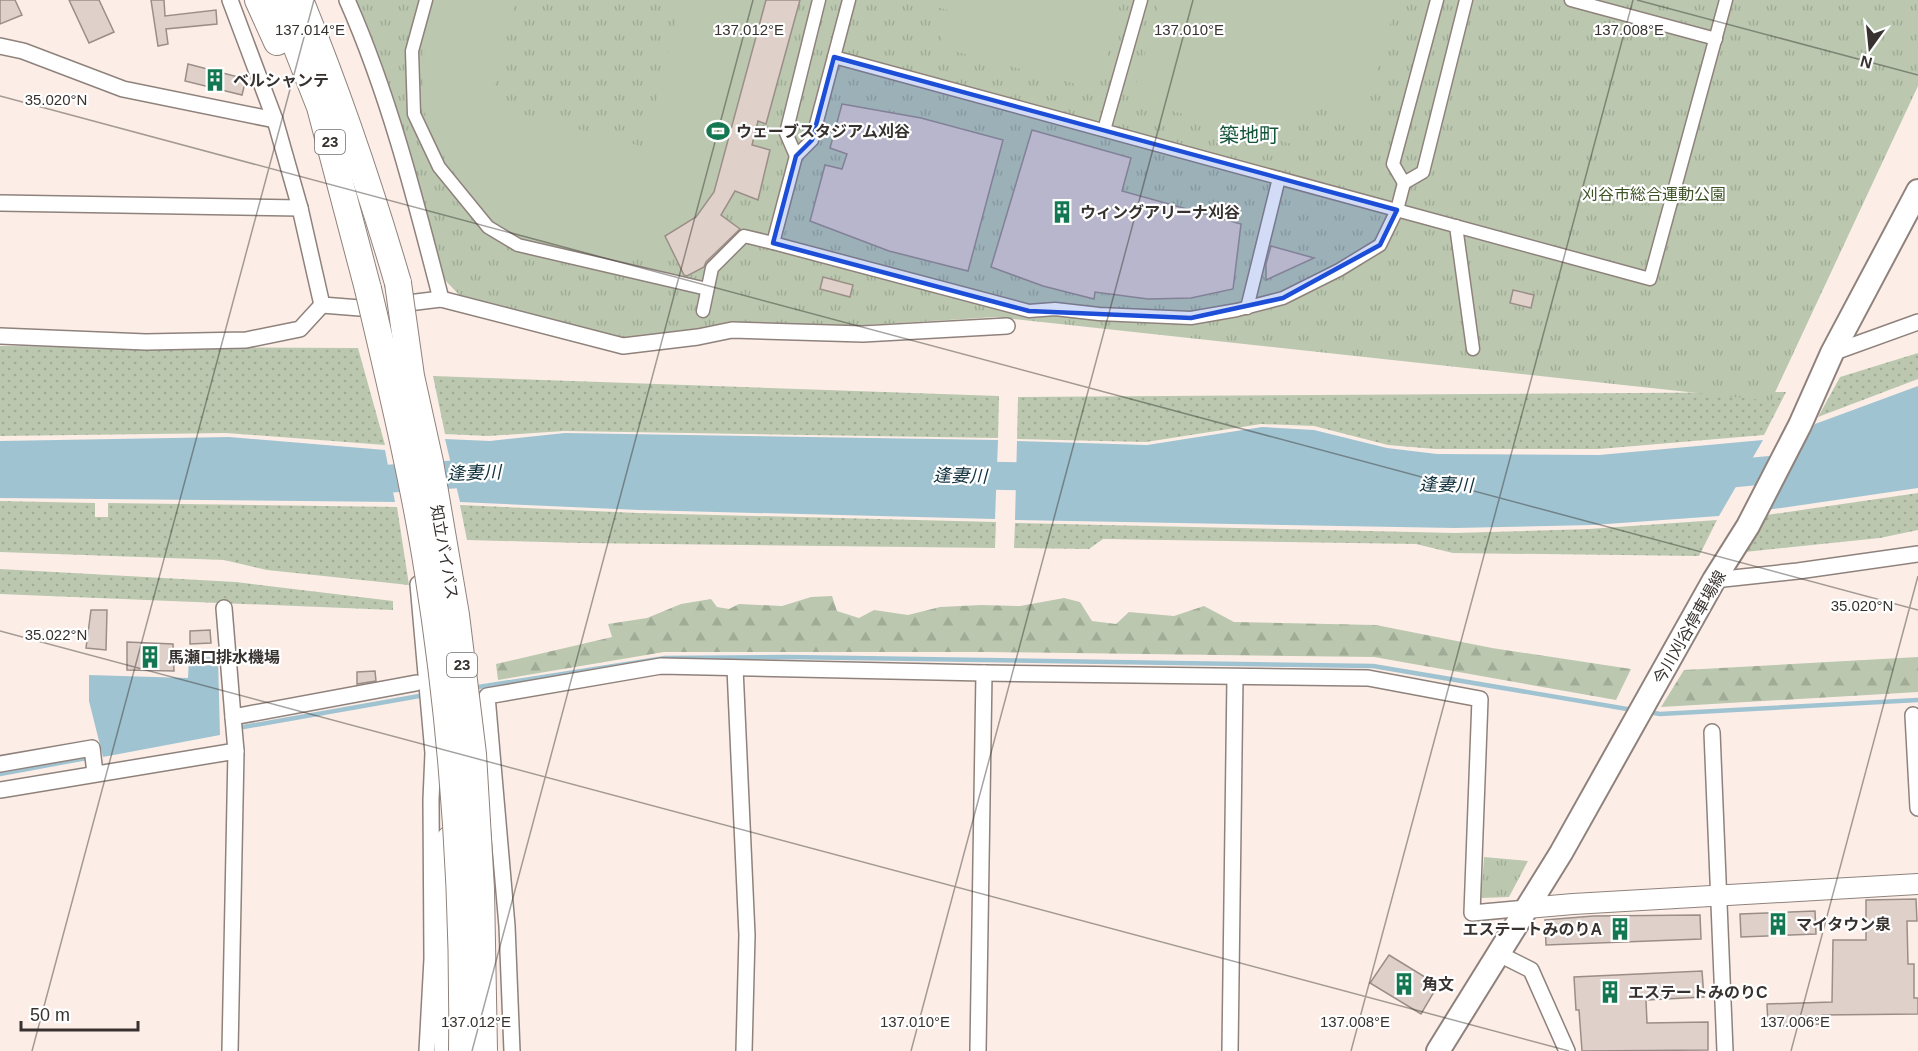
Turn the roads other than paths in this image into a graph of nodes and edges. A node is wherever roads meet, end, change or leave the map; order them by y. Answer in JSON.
{"nodes":[{"id":1,"x":230,"y":0,"type":"edge"},
{"id":2,"x":258,"y":0,"type":"edge"},
{"id":3,"x":278,"y":0,"type":"edge"},
{"id":4,"x":300,"y":0,"type":"edge"},
{"id":5,"x":315,"y":0,"type":"edge"},
{"id":6,"x":347,"y":0,"type":"edge"},
{"id":7,"x":426,"y":0,"type":"edge"},
{"id":8,"x":819,"y":0,"type":"edge"},
{"id":9,"x":849,"y":0,"type":"edge"},
{"id":10,"x":1140,"y":0,"type":"edge"},
{"id":11,"x":1437,"y":0,"type":"edge"},
{"id":12,"x":1466,"y":0,"type":"edge"},
{"id":13,"x":1571,"y":0,"type":"edge"},
{"id":14,"x":1726,"y":0,"type":"edge"},
{"id":15,"x":1716,"y":39,"type":"junction"},
{"id":16,"x":0,"y":46,"type":"edge"},
{"id":17,"x":834,"y":57,"type":"junction"},
{"id":18,"x":320,"y":107,"type":"junction"},
{"id":19,"x":274,"y":120,"type":"junction"},
{"id":20,"x":1104,"y":130,"type":"junction"},
{"id":21,"x":796,"y":156,"type":"junction"},
{"id":22,"x":1279,"y":178,"type":"junction"},
{"id":23,"x":1404,"y":183,"type":"junction"},
{"id":24,"x":1918,"y":191,"type":"edge"},
{"id":25,"x":0,"y":203,"type":"edge"},
{"id":26,"x":300,"y":208,"type":"junction"},
{"id":27,"x":1397,"y":210,"type":"junction"},
{"id":28,"x":1456,"y":226,"type":"junction"},
{"id":29,"x":773,"y":243,"type":"junction"},
{"id":30,"x":707,"y":289,"type":"junction"},
{"id":31,"x":403,"y":293,"type":"junction"},
{"id":32,"x":364,"y":299,"type":"junction"},
{"id":33,"x":441,"y":299,"type":"junction"},
{"id":34,"x":322,"y":305,"type":"junction"},
{"id":35,"x":1247,"y":308,"type":"junction"},
{"id":36,"x":703,"y":311,"type":"dead end"},
{"id":37,"x":1918,"y":322,"type":"edge"},
{"id":38,"x":1007,"y":326,"type":"dead end"},
{"id":39,"x":0,"y":336,"type":"edge"},
{"id":40,"x":1473,"y":349,"type":"dead end"},
{"id":41,"x":1832,"y":354,"type":"junction"},
{"id":42,"x":392,"y":440,"type":"dead end"},
{"id":43,"x":1918,"y":554,"type":"edge"},
{"id":44,"x":1714,"y":580,"type":"junction"},
{"id":45,"x":224,"y":608,"type":"dead end"},
{"id":46,"x":735,"y":668,"type":"junction"},
{"id":47,"x":984,"y":673,"type":"junction"},
{"id":48,"x":1235,"y":677,"type":"junction"},
{"id":49,"x":416,"y":683,"type":"dead end"},
{"id":50,"x":1913,"y":714,"type":"dead end"},
{"id":51,"x":233,"y":717,"type":"junction"},
{"id":52,"x":1712,"y":732,"type":"dead end"},
{"id":53,"x":236,"y":751,"type":"junction"},
{"id":54,"x":0,"y":764,"type":"edge"},
{"id":55,"x":95,"y":773,"type":"junction"},
{"id":56,"x":0,"y":790,"type":"edge"},
{"id":57,"x":455,"y":794,"type":"junction"},
{"id":58,"x":1918,"y":808,"type":"edge"},
{"id":59,"x":1918,"y":884,"type":"edge"},
{"id":60,"x":1718,"y":897,"type":"junction"},
{"id":61,"x":1527,"y":908,"type":"junction"},
{"id":62,"x":1499,"y":954,"type":"junction"},
{"id":63,"x":483,"y":992,"type":"junction"},
{"id":64,"x":230,"y":1051,"type":"edge"},
{"id":65,"x":427,"y":1051,"type":"edge"},
{"id":66,"x":448,"y":1051,"type":"edge"},
{"id":67,"x":462,"y":1051,"type":"edge"},
{"id":68,"x":484,"y":1051,"type":"edge"},
{"id":69,"x":496,"y":1051,"type":"edge"},
{"id":70,"x":512,"y":1051,"type":"edge"},
{"id":71,"x":744,"y":1051,"type":"edge"},
{"id":72,"x":978,"y":1051,"type":"edge"},
{"id":73,"x":1230,"y":1051,"type":"edge"},
{"id":74,"x":1438,"y":1051,"type":"edge"},
{"id":75,"x":1567,"y":1051,"type":"edge"},
{"id":76,"x":1725,"y":1051,"type":"edge"}],
"edges":[{"from":1,"to":19,"type":"street"},
{"from":2,"to":18,"type":"highway"},
{"from":3,"to":18,"type":"highway","name":"知立バイパス","number":"23"},
{"from":4,"to":31,"type":"highway","name":"知立バイパス","number":"23"},
{"from":5,"to":31,"type":"highway","number":"23"},
{"from":6,"to":33,"type":"street"},
{"from":7,"to":30,"type":"street"},
{"from":8,"to":21,"type":"street"},
{"from":9,"to":17,"type":"street"},
{"from":10,"to":20,"type":"street"},
{"from":11,"to":23,"type":"street"},
{"from":12,"to":23,"type":"street"},
{"from":13,"to":15,"type":"street"},
{"from":14,"to":15,"type":"street"},
{"from":15,"to":28,"type":"street"},
{"from":16,"to":19,"type":"street"},
{"from":17,"to":20,"type":"street"},
{"from":17,"to":21,"type":"street"},
{"from":18,"to":32,"type":"highway","name":"知立バイパス","number":"23"},
{"from":19,"to":26,"type":"street"},
{"from":20,"to":22,"type":"street"},
{"from":21,"to":29,"type":"street"},
{"from":22,"to":27,"type":"street"},
{"from":22,"to":35,"type":"street"},
{"from":23,"to":27,"type":"street"},
{"from":24,"to":41,"type":"main road","name":"今川刈谷停車場線"},
{"from":25,"to":26,"type":"street"},
{"from":26,"to":34,"type":"street"},
{"from":27,"to":28,"type":"street"},
{"from":27,"to":35,"type":"street"},
{"from":28,"to":40,"type":"street"},
{"from":29,"to":30,"type":"street"},
{"from":29,"to":35,"type":"street"},
{"from":30,"to":36,"type":"street"},
{"from":31,"to":33,"type":"street"},
{"from":31,"to":63,"type":"highway","name":"知立バイパス","number":"23","bridge":true},
{"from":32,"to":34,"type":"street"},
{"from":32,"to":57,"type":"highway","name":"知立バイパス","number":"23","bridge":true},
{"from":33,"to":38,"type":"street"},
{"from":34,"to":39,"type":"street"},
{"from":37,"to":41,"type":"street"},
{"from":41,"to":44,"type":"main road","name":"今川刈谷停車場線"},
{"from":42,"to":65,"type":"street"},
{"from":43,"to":44,"type":"street"},
{"from":44,"to":61,"type":"main road","name":"今川刈谷停車場線"},
{"from":45,"to":51,"type":"street"},
{"from":46,"to":47,"type":"street"},
{"from":46,"to":70,"type":"street"},
{"from":46,"to":71,"type":"street"},
{"from":47,"to":48,"type":"street"},
{"from":47,"to":72,"type":"street"},
{"from":48,"to":61,"type":"street"},
{"from":48,"to":73,"type":"street"},
{"from":49,"to":51,"type":"street"},
{"from":50,"to":58,"type":"street"},
{"from":51,"to":53,"type":"street"},
{"from":52,"to":60,"type":"street"},
{"from":53,"to":55,"type":"street"},
{"from":53,"to":64,"type":"street"},
{"from":54,"to":55,"type":"street"},
{"from":55,"to":56,"type":"street"},
{"from":57,"to":66,"type":"highway"},
{"from":57,"to":67,"type":"highway","name":"知立バイパス","number":"23","bridge":true},
{"from":59,"to":60,"type":"street"},
{"from":60,"to":61,"type":"street"},
{"from":60,"to":76,"type":"street"},
{"from":61,"to":62,"type":"main road","name":"今川刈谷停車場線"},
{"from":62,"to":74,"type":"main road","name":"今川刈谷停車場線"},
{"from":62,"to":75,"type":"street"},
{"from":63,"to":68,"type":"highway","name":"知立バイパス","number":"23","bridge":true},
{"from":63,"to":69,"type":"highway"}]}
